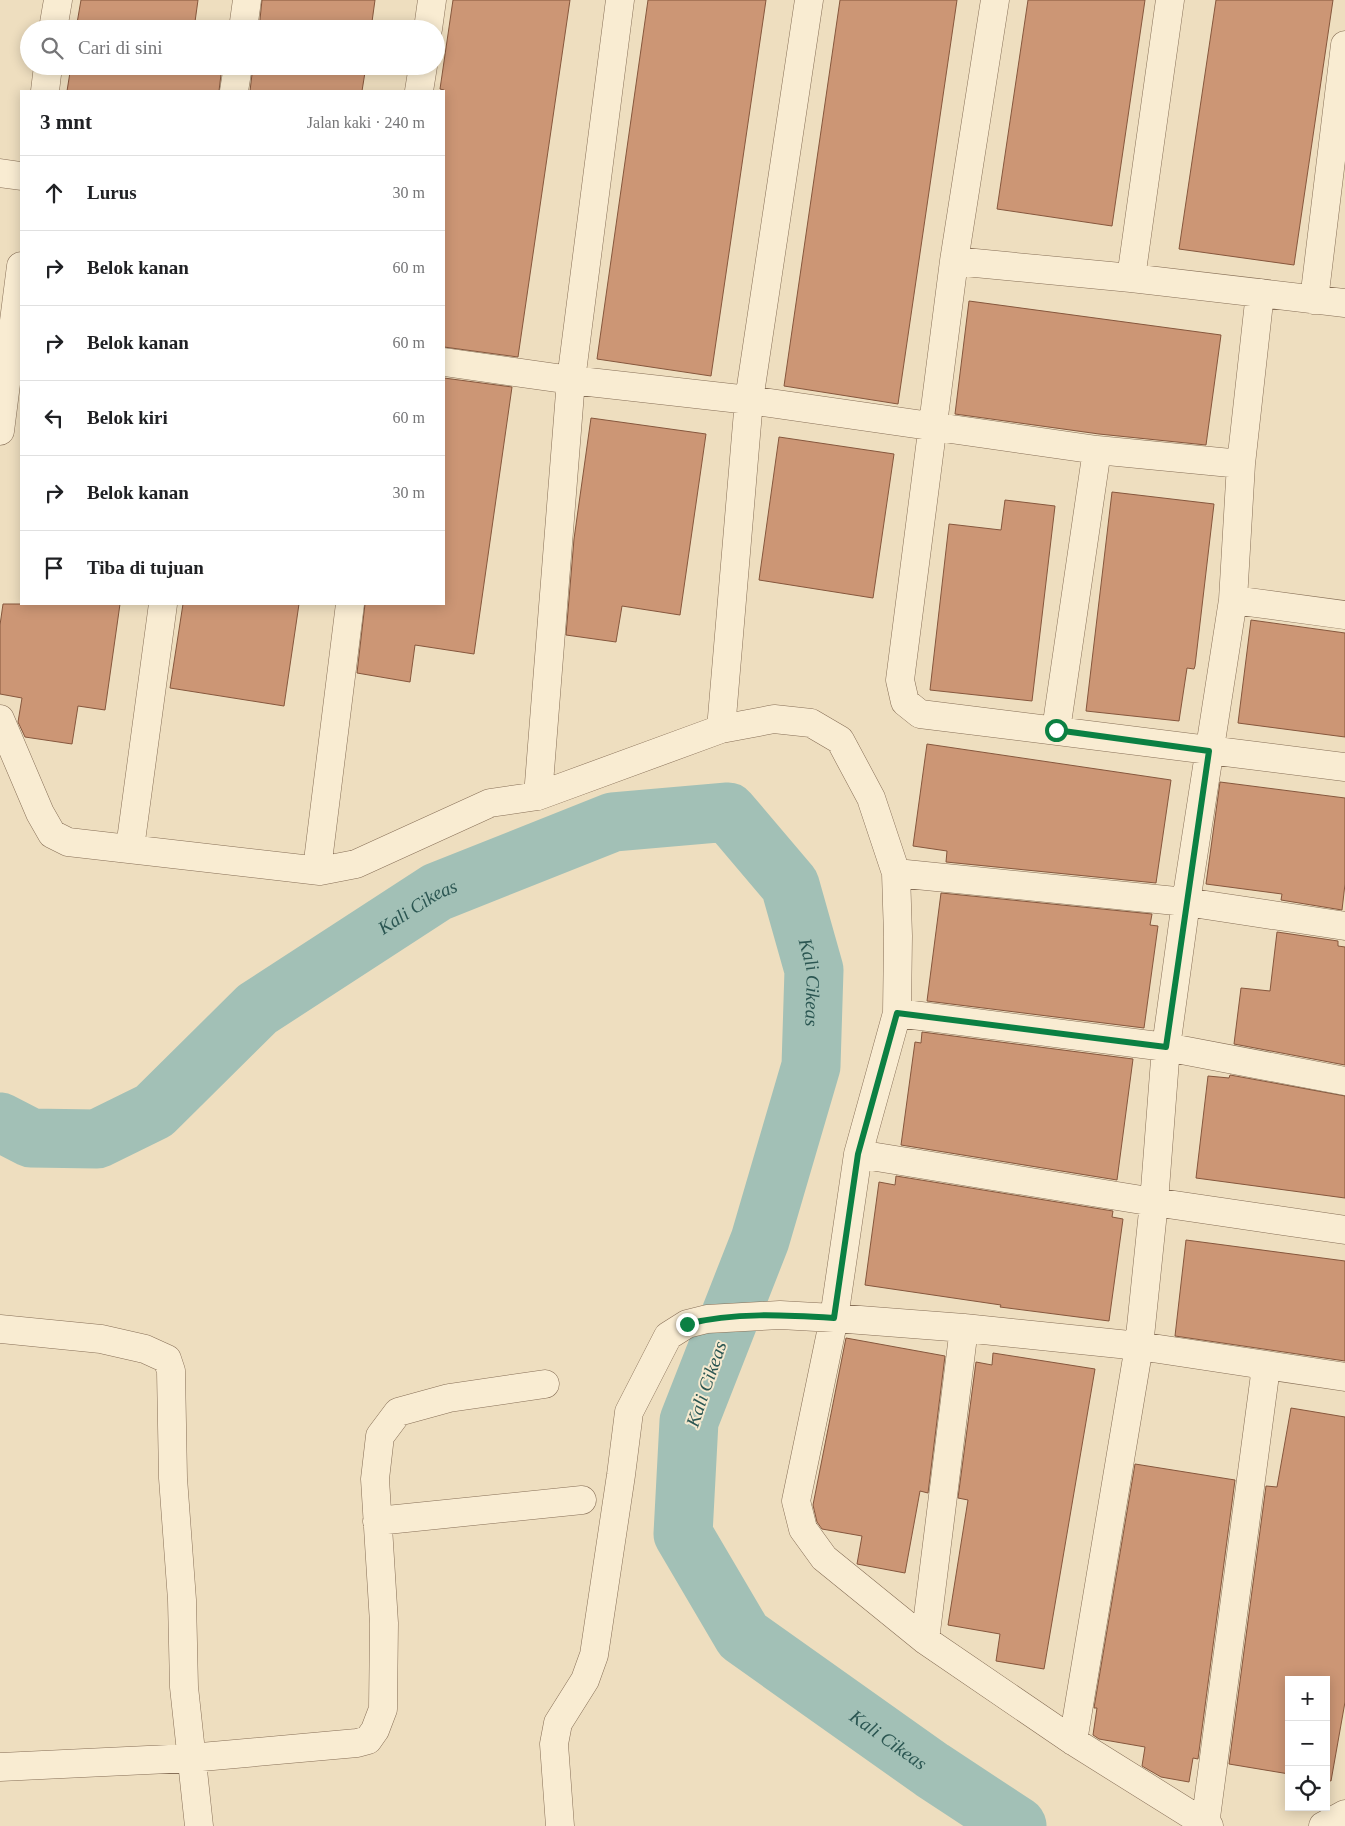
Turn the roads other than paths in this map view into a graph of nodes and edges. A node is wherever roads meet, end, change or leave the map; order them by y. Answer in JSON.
{"nodes":[{"id":1,"x":58,"y":0,"type":"edge"},
{"id":2,"x":247,"y":0,"type":"edge"},
{"id":3,"x":432,"y":0,"type":"edge"},
{"id":4,"x":620,"y":0,"type":"edge"},
{"id":5,"x":809,"y":0,"type":"edge"},
{"id":6,"x":995,"y":0,"type":"edge"},
{"id":7,"x":1170,"y":0,"type":"edge"},
{"id":8,"x":55,"y":20,"type":"edge"},
{"id":9,"x":244,"y":20,"type":"edge"},
{"id":10,"x":429,"y":20,"type":"edge"},
{"id":11,"x":1345,"y":45,"type":"edge"},
{"id":12,"x":47,"y":75,"type":"edge"},
{"id":13,"x":237,"y":75,"type":"edge"},
{"id":14,"x":422,"y":75,"type":"edge"},
{"id":15,"x":45,"y":90,"type":"edge"},
{"id":16,"x":234,"y":90,"type":"edge"},
{"id":17,"x":419,"y":90,"type":"edge"},
{"id":18,"x":0,"y":173,"type":"edge"},
{"id":19,"x":20,"y":176,"type":"edge"},
{"id":20,"x":954,"y":261,"type":"junction"},
{"id":21,"x":1131,"y":278,"type":"junction"},
{"id":22,"x":20,"y":287,"type":"edge"},
{"id":23,"x":1260,"y":293,"type":"junction"},
{"id":24,"x":1314,"y":300,"type":"junction"},
{"id":25,"x":1345,"y":303,"type":"edge"},
{"id":26,"x":19,"y":308,"type":"edge"},
{"id":27,"x":445,"y":362,"type":"edge"},
{"id":28,"x":571,"y":380,"type":"junction"},
{"id":29,"x":749,"y":400,"type":"junction"},
{"id":30,"x":932,"y":428,"type":"junction"},
{"id":31,"x":0,"y":431,"type":"edge"},
{"id":32,"x":1097,"y":450,"type":"junction"},
{"id":33,"x":1240,"y":464,"type":"junction"},
{"id":34,"x":1233,"y":600,"type":"junction"},
{"id":35,"x":163,"y":605,"type":"edge"},
{"id":36,"x":350,"y":605,"type":"edge"},
{"id":37,"x":1345,"y":615,"type":"edge"},
{"id":38,"x":0,"y":719,"type":"edge"},
{"id":39,"x":721,"y":729,"type":"junction"},
{"id":40,"x":1056,"y":730,"type":"junction"},
{"id":41,"x":1209,"y":751,"type":"junction"},
{"id":42,"x":1345,"y":767,"type":"edge"},
{"id":43,"x":538,"y":796,"type":"junction"},
{"id":44,"x":130,"y":848,"type":"junction"},
{"id":45,"x":316,"y":869,"type":"junction"},
{"id":46,"x":896,"y":873,"type":"junction"},
{"id":47,"x":1186,"y":902,"type":"junction"},
{"id":48,"x":1345,"y":926,"type":"edge"},
{"id":49,"x":897,"y":1013,"type":"junction"},
{"id":50,"x":1166,"y":1047,"type":"junction"},
{"id":51,"x":1345,"y":1081,"type":"edge"},
{"id":52,"x":858,"y":1154,"type":"junction"},
{"id":53,"x":1154,"y":1202,"type":"junction"},
{"id":54,"x":1345,"y":1230,"type":"edge"},
{"id":55,"x":834,"y":1318,"type":"junction"},
{"id":56,"x":964,"y":1328,"type":"junction"},
{"id":57,"x":0,"y":1330,"type":"edge"},
{"id":58,"x":1139,"y":1346,"type":"junction"},
{"id":59,"x":1266,"y":1367,"type":"junction"},
{"id":60,"x":1345,"y":1377,"type":"edge"},
{"id":61,"x":545,"y":1384,"type":"dead end"},
{"id":62,"x":582,"y":1500,"type":"dead end"},
{"id":63,"x":378,"y":1521,"type":"junction"},
{"id":64,"x":925,"y":1640,"type":"junction"},
{"id":65,"x":1073,"y":1741,"type":"junction"},
{"id":66,"x":190,"y":1758,"type":"junction"},
{"id":67,"x":0,"y":1767,"type":"edge"},
{"id":68,"x":1345,"y":1814,"type":"edge"},
{"id":69,"x":1207,"y":1825,"type":"edge"},
{"id":70,"x":199,"y":1826,"type":"edge"},
{"id":71,"x":560,"y":1826,"type":"edge"},
{"id":72,"x":1323,"y":1826,"type":"edge"}],
"edges":[{"from":1,"to":8,"type":"street"},
{"from":2,"to":9,"type":"street"},
{"from":3,"to":10,"type":"street"},
{"from":4,"to":28,"type":"street"},
{"from":5,"to":29,"type":"street"},
{"from":6,"to":20,"type":"street"},
{"from":7,"to":21,"type":"street"},
{"from":11,"to":24,"type":"street"},
{"from":12,"to":15,"type":"street"},
{"from":13,"to":16,"type":"street"},
{"from":14,"to":17,"type":"street"},
{"from":18,"to":19,"type":"street"},
{"from":20,"to":21,"type":"street"},
{"from":20,"to":30,"type":"street"},
{"from":21,"to":23,"type":"street"},
{"from":22,"to":26,"type":"street"},
{"from":23,"to":24,"type":"street"},
{"from":23,"to":33,"type":"street"},
{"from":24,"to":25,"type":"street"},
{"from":26,"to":31,"type":"street"},
{"from":27,"to":28,"type":"street"},
{"from":28,"to":29,"type":"street"},
{"from":28,"to":43,"type":"street"},
{"from":29,"to":30,"type":"street"},
{"from":29,"to":39,"type":"street"},
{"from":30,"to":32,"type":"street"},
{"from":30,"to":40,"type":"street"},
{"from":32,"to":33,"type":"street"},
{"from":32,"to":40,"type":"street"},
{"from":33,"to":34,"type":"street"},
{"from":34,"to":37,"type":"street"},
{"from":34,"to":41,"type":"street"},
{"from":35,"to":44,"type":"street"},
{"from":36,"to":45,"type":"street"},
{"from":38,"to":44,"type":"street"},
{"from":39,"to":43,"type":"street"},
{"from":39,"to":46,"type":"street"},
{"from":40,"to":41,"type":"street"},
{"from":41,"to":42,"type":"street"},
{"from":41,"to":47,"type":"street"},
{"from":43,"to":45,"type":"street"},
{"from":44,"to":45,"type":"street"},
{"from":46,"to":47,"type":"street"},
{"from":46,"to":49,"type":"street"},
{"from":47,"to":48,"type":"street"},
{"from":47,"to":50,"type":"street"},
{"from":49,"to":50,"type":"street"},
{"from":49,"to":52,"type":"street"},
{"from":50,"to":51,"type":"street"},
{"from":50,"to":53,"type":"street"},
{"from":52,"to":53,"type":"street"},
{"from":52,"to":55,"type":"street"},
{"from":53,"to":54,"type":"street"},
{"from":53,"to":58,"type":"street"},
{"from":55,"to":56,"type":"street"},
{"from":55,"to":64,"type":"street"},
{"from":55,"to":71,"type":"street"},
{"from":56,"to":58,"type":"street"},
{"from":56,"to":64,"type":"street"},
{"from":57,"to":66,"type":"street"},
{"from":58,"to":59,"type":"street"},
{"from":58,"to":65,"type":"street"},
{"from":59,"to":60,"type":"street"},
{"from":59,"to":69,"type":"street"},
{"from":61,"to":63,"type":"street"},
{"from":62,"to":63,"type":"street"},
{"from":63,"to":66,"type":"street"},
{"from":64,"to":65,"type":"street"},
{"from":65,"to":69,"type":"street"},
{"from":66,"to":67,"type":"street"},
{"from":66,"to":70,"type":"street"},
{"from":68,"to":72,"type":"street"}]}
